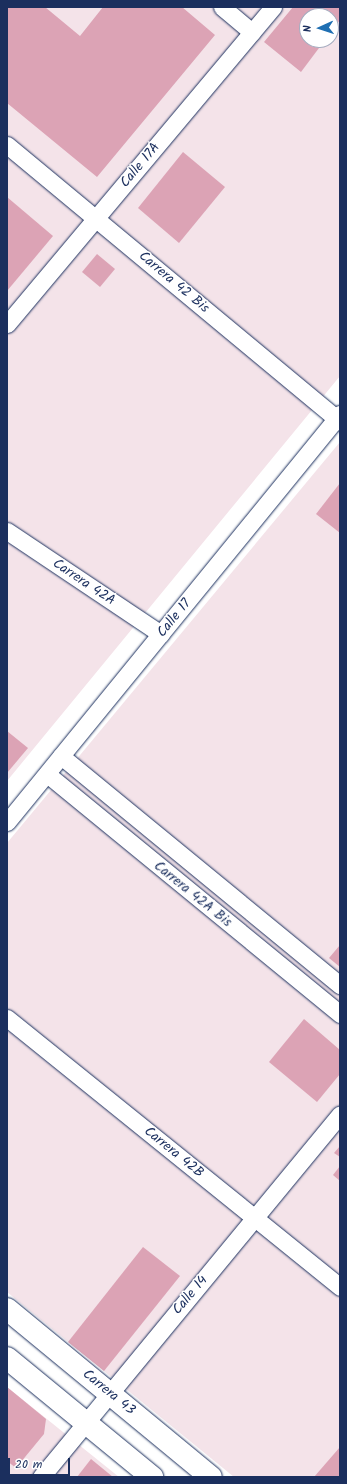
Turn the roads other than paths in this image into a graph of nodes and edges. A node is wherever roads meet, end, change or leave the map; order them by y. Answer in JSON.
{"nodes":[{"id":1,"x":222,"y":7,"type":"edge"},
{"id":2,"x":273,"y":7,"type":"edge"},
{"id":3,"x":252,"y":32,"type":"junction"},
{"id":4,"x":7,"y":145,"type":"edge"},
{"id":5,"x":96,"y":218,"type":"junction"},
{"id":6,"x":7,"y":324,"type":"edge"},
{"id":7,"x":339,"y":418,"type":"edge"},
{"id":8,"x":7,"y":531,"type":"edge"},
{"id":9,"x":161,"y":634,"type":"junction"},
{"id":10,"x":61,"y":756,"type":"junction"},
{"id":11,"x":47,"y":774,"type":"junction"},
{"id":12,"x":7,"y":822,"type":"edge"},
{"id":13,"x":264,"y":923,"type":"junction"},
{"id":14,"x":251,"y":941,"type":"junction"},
{"id":15,"x":323,"y":971,"type":"junction"},
{"id":16,"x":340,"y":985,"type":"edge"},
{"id":17,"x":310,"y":989,"type":"junction"},
{"id":18,"x":340,"y":1014,"type":"edge"},
{"id":19,"x":7,"y":1018,"type":"edge"},
{"id":20,"x":340,"y":1114,"type":"edge"},
{"id":21,"x":254,"y":1217,"type":"junction"},
{"id":22,"x":340,"y":1287,"type":"edge"},
{"id":23,"x":7,"y":1309,"type":"edge"},
{"id":24,"x":7,"y":1358,"type":"edge"},
{"id":25,"x":110,"y":1392,"type":"junction"},
{"id":26,"x":86,"y":1422,"type":"junction"},
{"id":27,"x":41,"y":1477,"type":"edge"},
{"id":28,"x":152,"y":1477,"type":"edge"},
{"id":29,"x":211,"y":1477,"type":"edge"}],
"edges":[{"from":1,"to":3,"type":"street"},
{"from":2,"to":3,"type":"street","name":"Calle 17A"},
{"from":3,"to":5,"type":"street","name":"Calle 17A"},
{"from":4,"to":5,"type":"street","name":"Carrera 42 Bis"},
{"from":5,"to":6,"type":"street","name":"Calle 17A"},
{"from":5,"to":7,"type":"street","name":"Carrera 42 Bis"},
{"from":7,"to":9,"type":"street","name":"Calle 17"},
{"from":8,"to":9,"type":"street","name":"Carrera 42A"},
{"from":9,"to":10,"type":"street","name":"Calle 17"},
{"from":10,"to":11,"type":"street","name":"Calle 17"},
{"from":10,"to":13,"type":"street","name":"Carrera 42A Bis"},
{"from":11,"to":12,"type":"street","name":"Calle 17"},
{"from":11,"to":14,"type":"street","name":"Carrera 42A Bis"},
{"from":13,"to":14,"type":"street"},
{"from":13,"to":15,"type":"street","name":"Carrera 42A Bis"},
{"from":14,"to":17,"type":"street","name":"Carrera 42A Bis"},
{"from":15,"to":16,"type":"street","name":"Carrera 42A Bis"},
{"from":15,"to":17,"type":"street"},
{"from":17,"to":18,"type":"street","name":"Carrera 42A Bis"},
{"from":19,"to":21,"type":"street","name":"Carrera 42B"},
{"from":20,"to":21,"type":"street","name":"Calle 14"},
{"from":21,"to":22,"type":"street","name":"Carrera 42B"},
{"from":21,"to":25,"type":"street","name":"Calle 14"},
{"from":23,"to":25,"type":"street","name":"Carrera 43"},
{"from":24,"to":26,"type":"street"},
{"from":25,"to":26,"type":"street","name":"Calle 14"},
{"from":25,"to":29,"type":"street","name":"Carrera 43"},
{"from":26,"to":27,"type":"street","name":"Calle 14"},
{"from":26,"to":28,"type":"street"}]}
